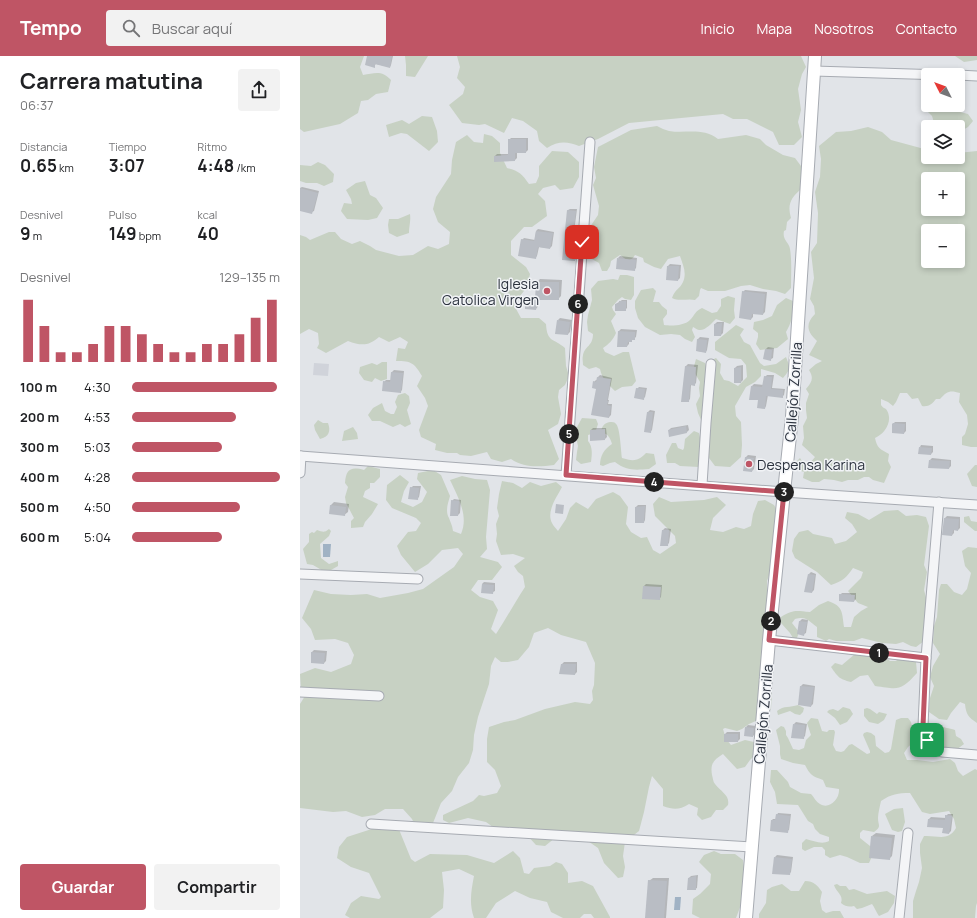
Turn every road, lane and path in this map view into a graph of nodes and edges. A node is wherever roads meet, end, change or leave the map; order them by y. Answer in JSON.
{"nodes":[{"id":1,"x":815,"y":56,"type":"edge"},
{"id":2,"x":814,"y":71,"type":"junction"},
{"id":3,"x":921,"y":74,"type":"edge"},
{"id":4,"x":965,"y":76,"type":"edge"},
{"id":5,"x":977,"y":76,"type":"edge"},
{"id":6,"x":590,"y":142,"type":"dead end"},
{"id":7,"x":711,"y":364,"type":"dead end"},
{"id":8,"x":301,"y":456,"type":"edge"},
{"id":9,"x":300,"y":473,"type":"edge"},
{"id":10,"x":566,"y":475,"type":"junction"},
{"id":11,"x":702,"y":486,"type":"junction"},
{"id":12,"x":784,"y":492,"type":"junction"},
{"id":13,"x":939,"y":502,"type":"junction"},
{"id":14,"x":977,"y":504,"type":"edge"},
{"id":15,"x":300,"y":574,"type":"edge"},
{"id":16,"x":418,"y":579,"type":"dead end"},
{"id":17,"x":769,"y":640,"type":"junction"},
{"id":18,"x":926,"y":658,"type":"junction"},
{"id":19,"x":300,"y":692,"type":"edge"},
{"id":20,"x":379,"y":696,"type":"dead end"},
{"id":21,"x":977,"y":755,"type":"edge"},
{"id":22,"x":371,"y":824,"type":"dead end"},
{"id":23,"x":908,"y":833,"type":"dead end"},
{"id":24,"x":752,"y":847,"type":"junction"},
{"id":25,"x":746,"y":918,"type":"edge"},
{"id":26,"x":899,"y":918,"type":"edge"}],
"edges":[{"from":1,"to":2,"type":"street","name":"Callejón Zorrilla"},
{"from":2,"to":3,"type":"street"},
{"from":2,"to":12,"type":"street","name":"Callejón Zorrilla"},
{"from":4,"to":5,"type":"street"},
{"from":6,"to":10,"type":"street"},
{"from":7,"to":11,"type":"street"},
{"from":8,"to":9,"type":"street"},
{"from":8,"to":10,"type":"street"},
{"from":10,"to":11,"type":"street"},
{"from":11,"to":12,"type":"street"},
{"from":12,"to":13,"type":"street"},
{"from":12,"to":17,"type":"street","name":"Callejón Zorrilla"},
{"from":13,"to":14,"type":"street"},
{"from":13,"to":18,"type":"street"},
{"from":15,"to":16,"type":"street"},
{"from":17,"to":18,"type":"street"},
{"from":17,"to":24,"type":"street","name":"Callejón Zorrilla"},
{"from":18,"to":21,"type":"street"},
{"from":19,"to":20,"type":"street"},
{"from":22,"to":24,"type":"street"},
{"from":23,"to":26,"type":"street"},
{"from":24,"to":25,"type":"street","name":"Callejón Zorrilla"}]}
